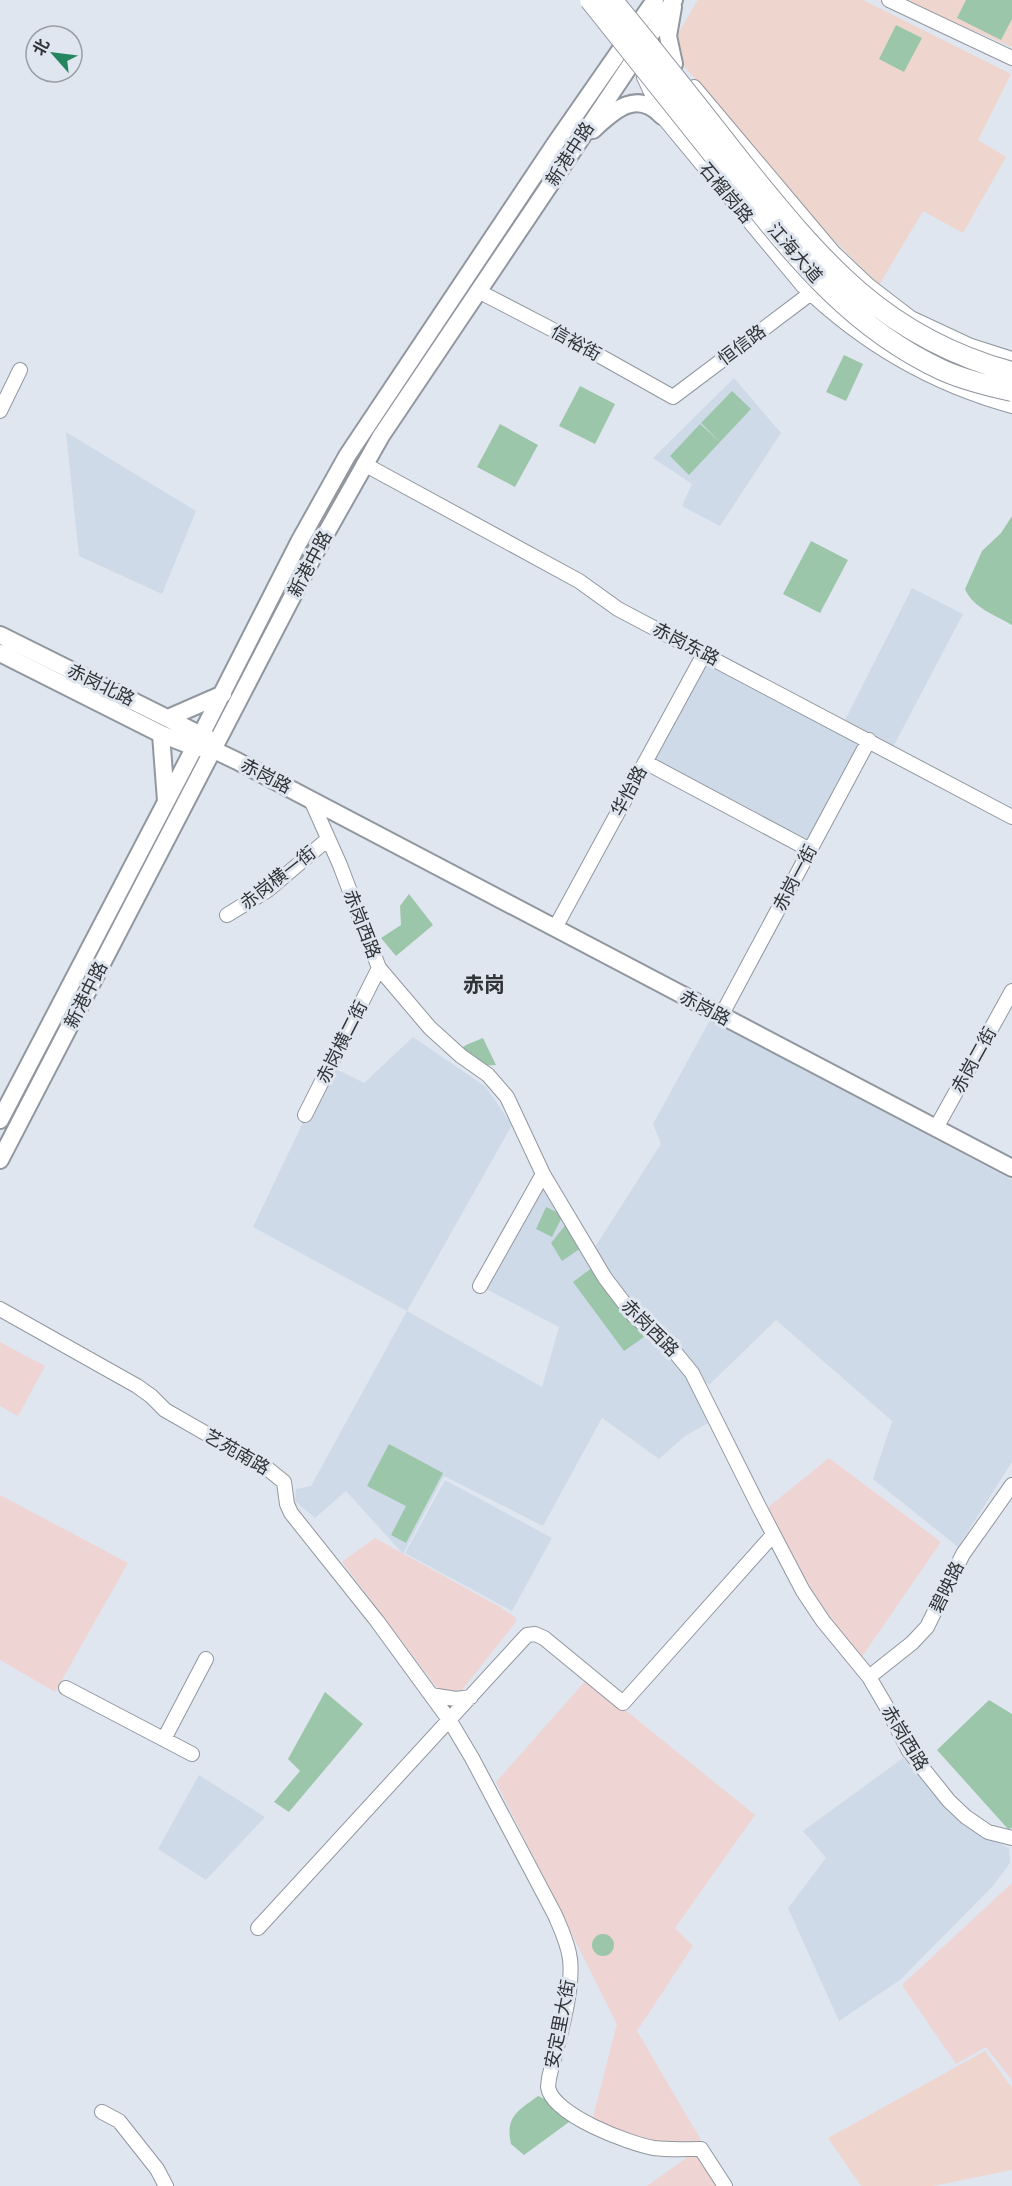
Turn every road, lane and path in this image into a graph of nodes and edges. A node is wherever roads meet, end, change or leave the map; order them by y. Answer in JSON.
{"nodes":[{"id":1,"x":590,"y":0,"type":"edge"},
{"id":2,"x":612,"y":0,"type":"edge"},
{"id":3,"x":655,"y":0,"type":"edge"},
{"id":4,"x":675,"y":0,"type":"edge"},
{"id":5,"x":890,"y":0,"type":"edge"},
{"id":6,"x":634,"y":45,"type":"junction"},
{"id":7,"x":1012,"y":58,"type":"edge"},
{"id":8,"x":674,"y":64,"type":"junction"},
{"id":9,"x":593,"y":88,"type":"junction"},
{"id":10,"x":607,"y":98,"type":"junction"},
{"id":11,"x":662,"y":116,"type":"junction"},
{"id":12,"x":567,"y":160,"type":"junction"},
{"id":13,"x":764,"y":168,"type":"junction"},
{"id":14,"x":731,"y":199,"type":"junction"},
{"id":15,"x":806,"y":219,"type":"junction"},
{"id":16,"x":773,"y":250,"type":"junction"},
{"id":17,"x":478,"y":291,"type":"junction"},
{"id":18,"x":811,"y":293,"type":"junction"},
{"id":19,"x":1012,"y":358,"type":"edge"},
{"id":20,"x":20,"y":370,"type":"dead end"},
{"id":21,"x":1012,"y":372,"type":"edge"},
{"id":22,"x":1012,"y":391,"type":"edge"},
{"id":23,"x":673,"y":397,"type":"joint"},
{"id":24,"x":1012,"y":406,"type":"edge"},
{"id":25,"x":0,"y":411,"type":"edge"},
{"id":26,"x":366,"y":427,"type":"junction"},
{"id":27,"x":381,"y":436,"type":"junction"},
{"id":28,"x":347,"y":456,"type":"junction"},
{"id":29,"x":364,"y":464,"type":"junction"},
{"id":30,"x":0,"y":635,"type":"edge"},
{"id":31,"x":0,"y":653,"type":"edge"},
{"id":32,"x":704,"y":654,"type":"junction"},
{"id":33,"x":222,"y":694,"type":"junction"},
{"id":34,"x":164,"y":726,"type":"junction"},
{"id":35,"x":869,"y":740,"type":"junction"},
{"id":36,"x":197,"y":741,"type":"junction"},
{"id":37,"x":215,"y":746,"type":"junction"},
{"id":38,"x":645,"y":762,"type":"junction"},
{"id":39,"x":311,"y":800,"type":"junction"},
{"id":40,"x":166,"y":801,"type":"junction"},
{"id":41,"x":1012,"y":817,"type":"edge"},
{"id":42,"x":328,"y":839,"type":"junction"},
{"id":43,"x":399,"y":846,"type":"junction"},
{"id":44,"x":810,"y":850,"type":"junction"},
{"id":45,"x":227,"y":915,"type":"dead end"},
{"id":46,"x":555,"y":928,"type":"junction"},
{"id":47,"x":379,"y":968,"type":"junction"},
{"id":48,"x":1012,"y":991,"type":"edge"},
{"id":49,"x":721,"y":1016,"type":"junction"},
{"id":50,"x":305,"y":1115,"type":"dead end"},
{"id":51,"x":0,"y":1120,"type":"edge"},
{"id":52,"x":936,"y":1128,"type":"junction"},
{"id":53,"x":0,"y":1160,"type":"edge"},
{"id":54,"x":1012,"y":1168,"type":"edge"},
{"id":55,"x":543,"y":1174,"type":"junction"},
{"id":56,"x":480,"y":1286,"type":"dead end"},
{"id":57,"x":0,"y":1309,"type":"edge"},
{"id":58,"x":1012,"y":1485,"type":"edge"},
{"id":59,"x":773,"y":1535,"type":"junction"},
{"id":60,"x":206,"y":1659,"type":"dead end"},
{"id":61,"x":868,"y":1677,"type":"junction"},
{"id":62,"x":66,"y":1688,"type":"dead end"},
{"id":63,"x":431,"y":1695,"type":"junction"},
{"id":64,"x":471,"y":1697,"type":"junction"},
{"id":65,"x":450,"y":1721,"type":"junction"},
{"id":66,"x":164,"y":1739,"type":"junction"},
{"id":67,"x":192,"y":1754,"type":"dead end"},
{"id":68,"x":1012,"y":1838,"type":"edge"},
{"id":69,"x":258,"y":1928,"type":"dead end"},
{"id":70,"x":570,"y":1969,"type":"joint"},
{"id":71,"x":102,"y":2112,"type":"dead end"},
{"id":72,"x":166,"y":2186,"type":"edge"},
{"id":73,"x":724,"y":2186,"type":"edge"}],
"edges":[{"from":1,"to":6,"type":"highway","bridge":true},
{"from":2,"to":6,"type":"highway","bridge":true},
{"from":3,"to":6,"type":"main road","name":"新港中路"},
{"from":4,"to":6,"type":"main road","name":"新港中路"},
{"from":4,"to":8,"type":"main road"},
{"from":5,"to":7,"type":"street"},
{"from":6,"to":8,"type":"street"},
{"from":6,"to":9,"type":"main road","name":"新港中路"},
{"from":6,"to":10,"type":"main road","name":"新港中路"},
{"from":6,"to":11,"type":"street","name":"石榴岗路"},
{"from":6,"to":21,"type":"highway","name":"江海大道","bridge":true},
{"from":6,"to":22,"type":"highway","name":"江海大道","bridge":true},
{"from":8,"to":13,"type":"street"},
{"from":9,"to":10,"type":"main road"},
{"from":9,"to":26,"type":"main road","name":"新港中路"},
{"from":10,"to":12,"type":"main road","name":"新港中路"},
{"from":11,"to":12,"type":"main road"},
{"from":11,"to":14,"type":"street","name":"石榴岗路"},
{"from":12,"to":17,"type":"main road","name":"新港中路"},
{"from":13,"to":14,"type":"street"},
{"from":13,"to":15,"type":"street"},
{"from":14,"to":16,"type":"street","name":"石榴岗路"},
{"from":15,"to":16,"type":"street"},
{"from":15,"to":19,"type":"street"},
{"from":16,"to":18,"type":"street","name":"石榴岗路"},
{"from":17,"to":23,"type":"street","name":"信裕街"},
{"from":17,"to":27,"type":"main road","name":"新港中路"},
{"from":18,"to":23,"type":"street","name":"恒信路"},
{"from":18,"to":24,"type":"street","name":"石榴岗路"},
{"from":20,"to":25,"type":"street"},
{"from":26,"to":27,"type":"main road"},
{"from":26,"to":28,"type":"main road","name":"新港中路"},
{"from":27,"to":29,"type":"main road","name":"新港中路"},
{"from":28,"to":29,"type":"main road"},
{"from":28,"to":33,"type":"main road","name":"新港中路"},
{"from":29,"to":32,"type":"street","name":"赤岗东路"},
{"from":29,"to":37,"type":"main road","name":"新港中路"},
{"from":30,"to":34,"type":"main road","name":"赤岗北路"},
{"from":31,"to":34,"type":"main road","name":"赤岗北路"},
{"from":32,"to":35,"type":"street","name":"赤岗东路"},
{"from":32,"to":38,"type":"street","name":"华怡路"},
{"from":33,"to":34,"type":"main road"},
{"from":33,"to":36,"type":"main road","name":"新港中路"},
{"from":34,"to":36,"type":"main road","name":"赤岗北路"},
{"from":34,"to":40,"type":"main road"},
{"from":35,"to":41,"type":"street","name":"赤岗东路"},
{"from":35,"to":44,"type":"street","name":"赤岗一街"},
{"from":36,"to":37,"type":"main road","name":"赤岗路"},
{"from":36,"to":40,"type":"main road","name":"新港中路"},
{"from":37,"to":39,"type":"main road","name":"赤岗路"},
{"from":37,"to":43,"type":"main road","name":"赤岗路"},
{"from":37,"to":53,"type":"main road","name":"新港中路"},
{"from":38,"to":44,"type":"street"},
{"from":38,"to":46,"type":"street","name":"华怡路"},
{"from":39,"to":42,"type":"street","name":"赤岗西路"},
{"from":39,"to":43,"type":"main road","name":"赤岗路"},
{"from":40,"to":51,"type":"main road","name":"新港中路"},
{"from":42,"to":45,"type":"street","name":"赤岗横一街"},
{"from":42,"to":47,"type":"street","name":"赤岗西路"},
{"from":43,"to":46,"type":"main road","name":"赤岗路"},
{"from":44,"to":49,"type":"street","name":"赤岗一街"},
{"from":46,"to":49,"type":"main road","name":"赤岗路"},
{"from":47,"to":50,"type":"street","name":"赤岗横二街"},
{"from":47,"to":55,"type":"street","name":"赤岗西路"},
{"from":48,"to":52,"type":"street","name":"赤岗二街"},
{"from":49,"to":52,"type":"main road","name":"赤岗路"},
{"from":52,"to":54,"type":"main road","name":"赤岗路"},
{"from":55,"to":56,"type":"street"},
{"from":55,"to":59,"type":"street","name":"赤岗西路"},
{"from":57,"to":63,"type":"street","name":"艺苑南路"},
{"from":58,"to":61,"type":"street","name":"碧映路"},
{"from":59,"to":61,"type":"street","name":"赤岗西路"},
{"from":59,"to":64,"type":"street"},
{"from":60,"to":66,"type":"street"},
{"from":61,"to":68,"type":"street","name":"赤岗西路"},
{"from":62,"to":66,"type":"street"},
{"from":63,"to":64,"type":"street"},
{"from":63,"to":65,"type":"street","name":"艺苑南路"},
{"from":64,"to":65,"type":"street"},
{"from":65,"to":69,"type":"street"},
{"from":65,"to":70,"type":"street","name":"艺苑南路"},
{"from":66,"to":67,"type":"street"},
{"from":70,"to":73,"type":"street","name":"安定里大街"},
{"from":71,"to":72,"type":"street"}]}
